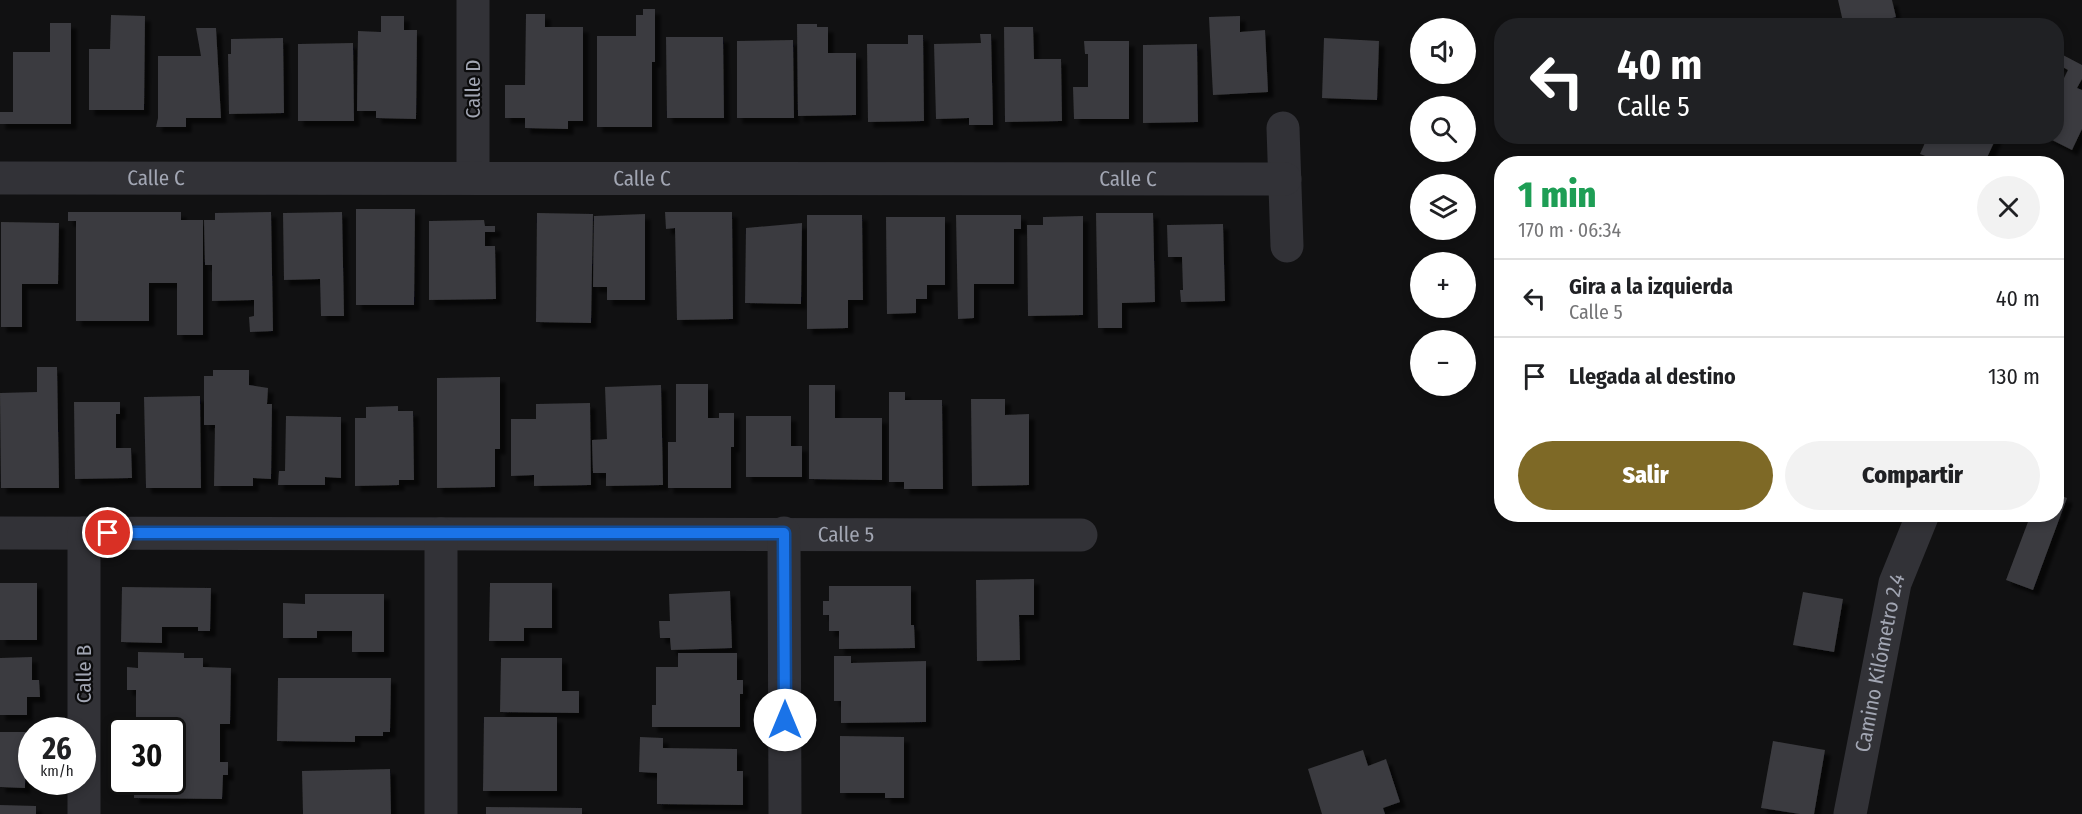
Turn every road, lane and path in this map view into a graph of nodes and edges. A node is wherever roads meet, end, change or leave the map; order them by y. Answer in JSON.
{"nodes":[{"id":1,"x":473,"y":0,"type":"edge"},
{"id":2,"x":1283,"y":128,"type":"dead end"},
{"id":3,"x":0,"y":178,"type":"edge"},
{"id":4,"x":473,"y":178,"type":"junction"},
{"id":5,"x":1285,"y":179,"type":"junction"},
{"id":6,"x":1287,"y":246,"type":"dead end"},
{"id":7,"x":1920,"y":522,"type":"edge"},
{"id":8,"x":0,"y":533,"type":"edge"},
{"id":9,"x":84,"y":533,"type":"junction"},
{"id":10,"x":784,"y":533,"type":"junction"},
{"id":11,"x":441,"y":534,"type":"junction"},
{"id":12,"x":1081,"y":535,"type":"dead end"},
{"id":13,"x":84,"y":814,"type":"edge"},
{"id":14,"x":441,"y":814,"type":"edge"},
{"id":15,"x":785,"y":814,"type":"edge"},
{"id":16,"x":1850,"y":814,"type":"edge"}],
"edges":[{"from":1,"to":4,"type":"street","name":"Calle D"},
{"from":2,"to":5,"type":"street"},
{"from":3,"to":4,"type":"street","name":"Calle C"},
{"from":4,"to":5,"type":"street","name":"Calle C"},
{"from":5,"to":6,"type":"street"},
{"from":7,"to":16,"type":"street","name":"Camino Kilómetro 2.4"},
{"from":8,"to":9,"type":"street","name":"Calle 5"},
{"from":9,"to":11,"type":"street","name":"Calle 5"},
{"from":9,"to":13,"type":"street","name":"Calle B"},
{"from":10,"to":11,"type":"street","name":"Calle 5"},
{"from":10,"to":12,"type":"street","name":"Calle 5"},
{"from":10,"to":15,"type":"street"},
{"from":11,"to":14,"type":"street"}]}
